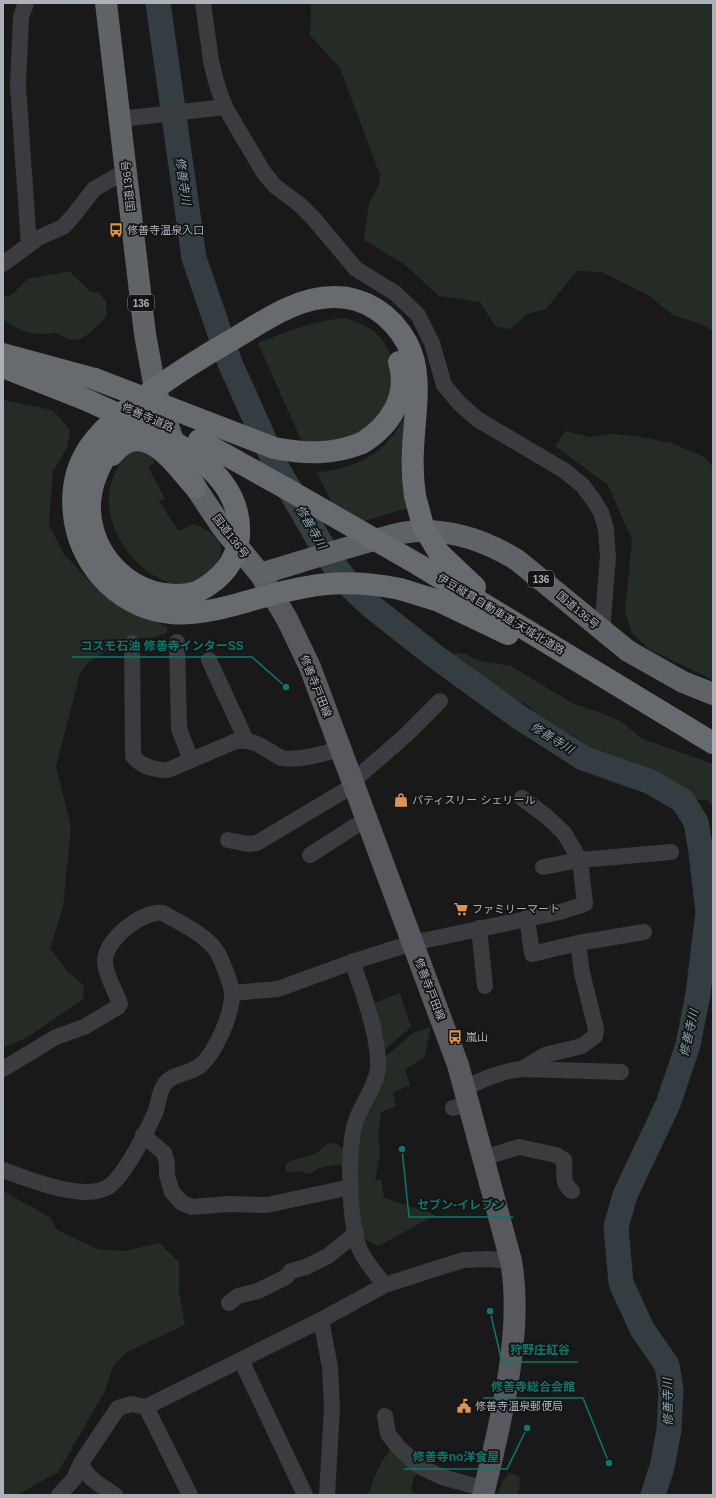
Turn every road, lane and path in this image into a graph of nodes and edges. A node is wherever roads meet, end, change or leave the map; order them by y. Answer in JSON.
{"nodes":[{"id":1,"x":26,"y":3,"type":"edge"},
{"id":2,"x":106,"y":3,"type":"edge"},
{"id":3,"x":203,"y":3,"type":"edge"},
{"id":4,"x":225,"y":107,"type":"junction"},
{"id":5,"x":127,"y":119,"type":"junction"},
{"id":6,"x":126,"y":171,"type":"junction"},
{"id":7,"x":29,"y":245,"type":"junction"},
{"id":8,"x":3,"y":264,"type":"edge"},
{"id":9,"x":247,"y":336,"type":"junction"},
{"id":10,"x":3,"y":354,"type":"edge"},
{"id":11,"x":3,"y":360,"type":"edge"},
{"id":12,"x":3,"y":367,"type":"edge"},
{"id":13,"x":155,"y":389,"type":"junction"},
{"id":14,"x":92,"y":391,"type":"junction"},
{"id":15,"x":96,"y":475,"type":"junction"},
{"id":16,"x":196,"y":488,"type":"junction"},
{"id":17,"x":287,"y":489,"type":"joint"},
{"id":18,"x":260,"y":574,"type":"junction"},
{"id":19,"x":602,"y":631,"type":"junction"},
{"id":20,"x":177,"y":642,"type":"dead end"},
{"id":21,"x":132,"y":643,"type":"dead end"},
{"id":22,"x":209,"y":660,"type":"dead end"},
{"id":23,"x":609,"y":680,"type":"junction"},
{"id":24,"x":713,"y":694,"type":"edge"},
{"id":25,"x":634,"y":696,"type":"junction"},
{"id":26,"x":440,"y":702,"type":"dead end"},
{"id":27,"x":246,"y":740,"type":"junction"},
{"id":28,"x":713,"y":743,"type":"edge"},
{"id":29,"x":340,"y":748,"type":"junction"},
{"id":30,"x":191,"y":760,"type":"junction"},
{"id":31,"x":353,"y":783,"type":"junction"},
{"id":32,"x":522,"y":798,"type":"dead end"},
{"id":33,"x":366,"y":819,"type":"junction"},
{"id":34,"x":228,"y":840,"type":"dead end"},
{"id":35,"x":671,"y":852,"type":"dead end"},
{"id":36,"x":310,"y":855,"type":"dead end"},
{"id":37,"x":580,"y":860,"type":"junction"},
{"id":38,"x":543,"y":867,"type":"dead end"},
{"id":39,"x":527,"y":918,"type":"junction"},
{"id":40,"x":479,"y":928,"type":"junction"},
{"id":41,"x":644,"y":932,"type":"dead end"},
{"id":42,"x":412,"y":943,"type":"junction"},
{"id":43,"x":578,"y":943,"type":"junction"},
{"id":44,"x":352,"y":962,"type":"junction"},
{"id":45,"x":485,"y":986,"type":"dead end"},
{"id":46,"x":232,"y":993,"type":"junction"},
{"id":47,"x":3,"y":1069,"type":"edge"},
{"id":48,"x":522,"y":1069,"type":"junction"},
{"id":49,"x":621,"y":1072,"type":"dead end"},
{"id":50,"x":462,"y":1100,"type":"junction"},
{"id":51,"x":143,"y":1135,"type":"junction"},
{"id":52,"x":475,"y":1146,"type":"junction"},
{"id":53,"x":3,"y":1170,"type":"edge"},
{"id":54,"x":351,"y":1187,"type":"junction"},
{"id":55,"x":572,"y":1191,"type":"dead end"},
{"id":56,"x":356,"y":1233,"type":"junction"},
{"id":57,"x":511,"y":1261,"type":"junction"},
{"id":58,"x":385,"y":1285,"type":"junction"},
{"id":59,"x":229,"y":1302,"type":"dead end"},
{"id":60,"x":321,"y":1320,"type":"junction"},
{"id":61,"x":241,"y":1360,"type":"junction"},
{"id":62,"x":146,"y":1407,"type":"junction"},
{"id":63,"x":385,"y":1416,"type":"dead end"},
{"id":64,"x":82,"y":1463,"type":"junction"},
{"id":65,"x":484,"y":1492,"type":"edge"},
{"id":66,"x":59,"y":1495,"type":"edge"},
{"id":67,"x":116,"y":1495,"type":"edge"},
{"id":68,"x":190,"y":1495,"type":"edge"},
{"id":69,"x":305,"y":1495,"type":"edge"},
{"id":70,"x":327,"y":1495,"type":"edge"}],
"edges":[{"from":1,"to":7,"type":"street"},
{"from":2,"to":5,"type":"highway","name":"国道136号","number":"136"},
{"from":3,"to":4,"type":"street"},
{"from":4,"to":5,"type":"street"},
{"from":4,"to":19,"type":"street"},
{"from":5,"to":6,"type":"highway","name":"国道136号","number":"136"},
{"from":6,"to":7,"type":"street"},
{"from":6,"to":13,"type":"highway","name":"国道136号","number":"136"},
{"from":7,"to":8,"type":"street"},
{"from":9,"to":13,"type":"highway"},
{"from":9,"to":14,"type":"highway","bridge":true},
{"from":9,"to":23,"type":"highway","bridge":true},
{"from":10,"to":14,"type":"highway"},
{"from":11,"to":14,"type":"highway","name":"修善寺道路"},
{"from":12,"to":14,"type":"highway"},
{"from":13,"to":15,"type":"highway"},
{"from":13,"to":16,"type":"highway","name":"国道136号","number":"136"},
{"from":13,"to":25,"type":"highway","bridge":true},
{"from":14,"to":15,"type":"highway","bridge":true},
{"from":14,"to":17,"type":"highway","name":"修善寺道路"},
{"from":15,"to":16,"type":"highway"},
{"from":16,"to":18,"type":"highway","name":"国道136号","number":"136"},
{"from":17,"to":23,"type":"highway","name":"伊豆縦貫自動車道;天城北道路","bridge":true},
{"from":18,"to":19,"type":"highway","name":"国道136号","number":"136"},
{"from":18,"to":29,"type":"main road","name":"修善寺戸田線"},
{"from":19,"to":24,"type":"highway","name":"国道136号","number":"136"},
{"from":20,"to":30,"type":"street"},
{"from":21,"to":30,"type":"street"},
{"from":22,"to":27,"type":"street"},
{"from":23,"to":25,"type":"highway","name":"伊豆縦貫自動車道;天城北道路"},
{"from":25,"to":28,"type":"highway","name":"伊豆縦貫自動車道;天城北道路"},
{"from":26,"to":31,"type":"street"},
{"from":27,"to":29,"type":"street"},
{"from":27,"to":30,"type":"street"},
{"from":29,"to":31,"type":"main road","name":"修善寺戸田線"},
{"from":31,"to":33,"type":"main road","name":"修善寺戸田線"},
{"from":31,"to":34,"type":"street"},
{"from":32,"to":37,"type":"street"},
{"from":33,"to":36,"type":"street"},
{"from":33,"to":42,"type":"main road","name":"修善寺戸田線"},
{"from":35,"to":37,"type":"street"},
{"from":37,"to":38,"type":"street"},
{"from":37,"to":39,"type":"street"},
{"from":39,"to":40,"type":"street"},
{"from":39,"to":43,"type":"street"},
{"from":40,"to":42,"type":"street"},
{"from":40,"to":45,"type":"street"},
{"from":41,"to":43,"type":"street"},
{"from":42,"to":44,"type":"street"},
{"from":42,"to":50,"type":"main road","name":"修善寺戸田線"},
{"from":43,"to":48,"type":"street"},
{"from":44,"to":46,"type":"street"},
{"from":44,"to":54,"type":"street"},
{"from":46,"to":47,"type":"street"},
{"from":46,"to":51,"type":"street"},
{"from":48,"to":49,"type":"street"},
{"from":48,"to":50,"type":"street"},
{"from":50,"to":52,"type":"main road","name":"修善寺戸田線"},
{"from":51,"to":53,"type":"street"},
{"from":51,"to":54,"type":"street"},
{"from":52,"to":55,"type":"street"},
{"from":52,"to":57,"type":"main road","name":"修善寺戸田線"},
{"from":54,"to":56,"type":"street"},
{"from":56,"to":58,"type":"street"},
{"from":56,"to":59,"type":"street"},
{"from":57,"to":58,"type":"street"},
{"from":57,"to":65,"type":"main road","name":"修善寺戸田線"},
{"from":58,"to":60,"type":"street"},
{"from":60,"to":61,"type":"street"},
{"from":60,"to":70,"type":"street"},
{"from":61,"to":62,"type":"street"},
{"from":61,"to":69,"type":"street"},
{"from":62,"to":64,"type":"street"},
{"from":62,"to":68,"type":"street"},
{"from":63,"to":65,"type":"street"},
{"from":64,"to":66,"type":"street"},
{"from":64,"to":67,"type":"street"}]}
